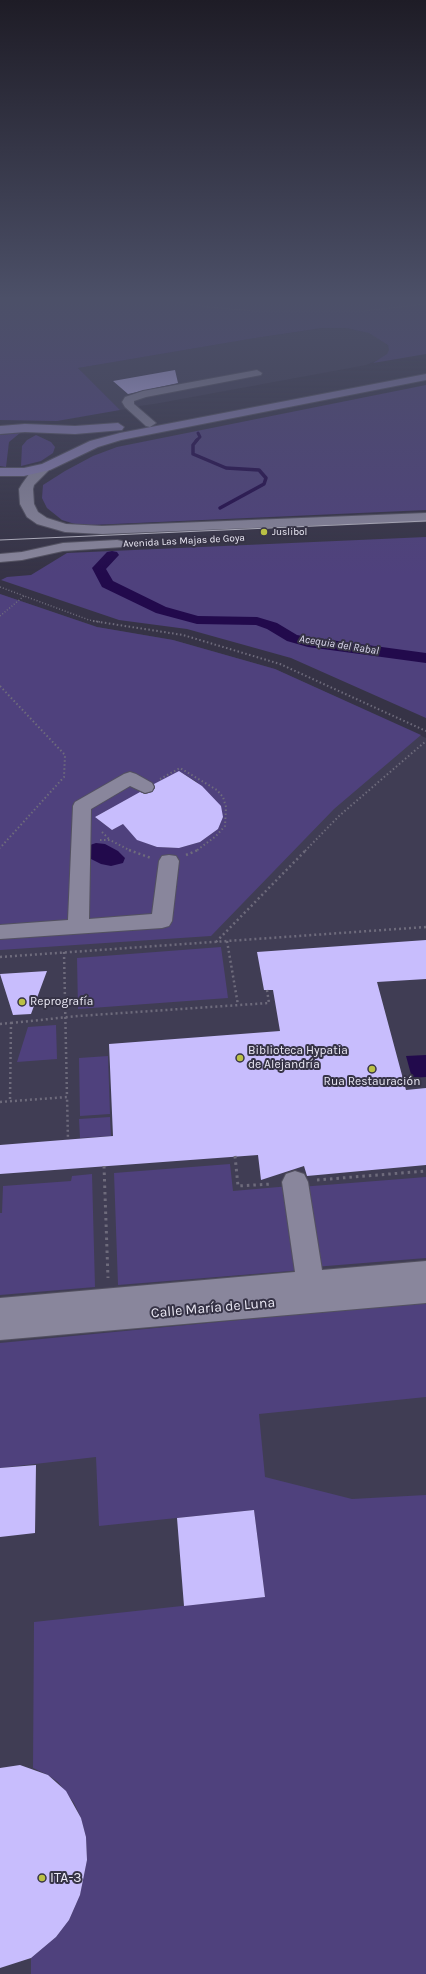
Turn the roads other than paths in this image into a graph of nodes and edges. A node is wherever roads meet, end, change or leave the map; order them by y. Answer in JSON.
{"nodes":[{"id":1,"x":164,"y":390,"type":"edge"},
{"id":2,"x":318,"y":390,"type":"edge"},
{"id":3,"x":359,"y":390,"type":"edge"},
{"id":4,"x":150,"y":423,"type":"junction"},
{"id":5,"x":33,"y":428,"type":"junction"},
{"id":6,"x":0,"y":430,"type":"edge"},
{"id":7,"x":63,"y":459,"type":"junction"},
{"id":8,"x":46,"y":467,"type":"junction"},
{"id":9,"x":0,"y":472,"type":"edge"},
{"id":10,"x":426,"y":517,"type":"edge"},
{"id":11,"x":48,"y":524,"type":"junction"},
{"id":12,"x":426,"y":527,"type":"edge"},
{"id":13,"x":304,"y":535,"type":"dead end"},
{"id":14,"x":129,"y":544,"type":"dead end"},
{"id":15,"x":37,"y":552,"type":"junction"},
{"id":16,"x":0,"y":558,"type":"edge"},
{"id":17,"x":145,"y":787,"type":"road end"},
{"id":18,"x":169,"y":861,"type":"road end"},
{"id":19,"x":78,"y":926,"type":"junction"},
{"id":20,"x":0,"y":932,"type":"edge"},
{"id":21,"x":295,"y":1182,"type":"road end"},
{"id":22,"x":426,"y":1273,"type":"edge"},
{"id":23,"x":310,"y":1283,"type":"junction"},
{"id":24,"x":426,"y":1290,"type":"edge"},
{"id":25,"x":0,"y":1310,"type":"edge"},
{"id":26,"x":0,"y":1327,"type":"edge"}],
"edges":[{"from":1,"to":4,"type":"street"},
{"from":2,"to":4,"type":"main road"},
{"from":3,"to":7,"type":"main road"},
{"from":4,"to":5,"type":"main road"},
{"from":5,"to":6,"type":"main road"},
{"from":5,"to":7,"type":"main road"},
{"from":7,"to":8,"type":"main road"},
{"from":8,"to":9,"type":"main road"},
{"from":8,"to":11,"type":"street","name":"Avenida Las Majas de Goya"},
{"from":10,"to":11,"type":"street","name":"Avenida Las Majas de Goya"},
{"from":11,"to":15,"type":"street","name":"Avenida Las Majas de Goya"},
{"from":12,"to":13,"type":"street"},
{"from":14,"to":15,"type":"street","name":"Avenida Las Majas de Goya"},
{"from":15,"to":16,"type":"street","name":"Avenida Las Majas de Goya"},
{"from":17,"to":19,"type":"street"},
{"from":18,"to":19,"type":"street"},
{"from":19,"to":20,"type":"street"},
{"from":21,"to":23,"type":"street"},
{"from":22,"to":23,"type":"street","name":"Calle María de Luna"},
{"from":23,"to":25,"type":"street","name":"Calle María de Luna"},
{"from":24,"to":26,"type":"street","name":"Calle María de Luna"}]}
